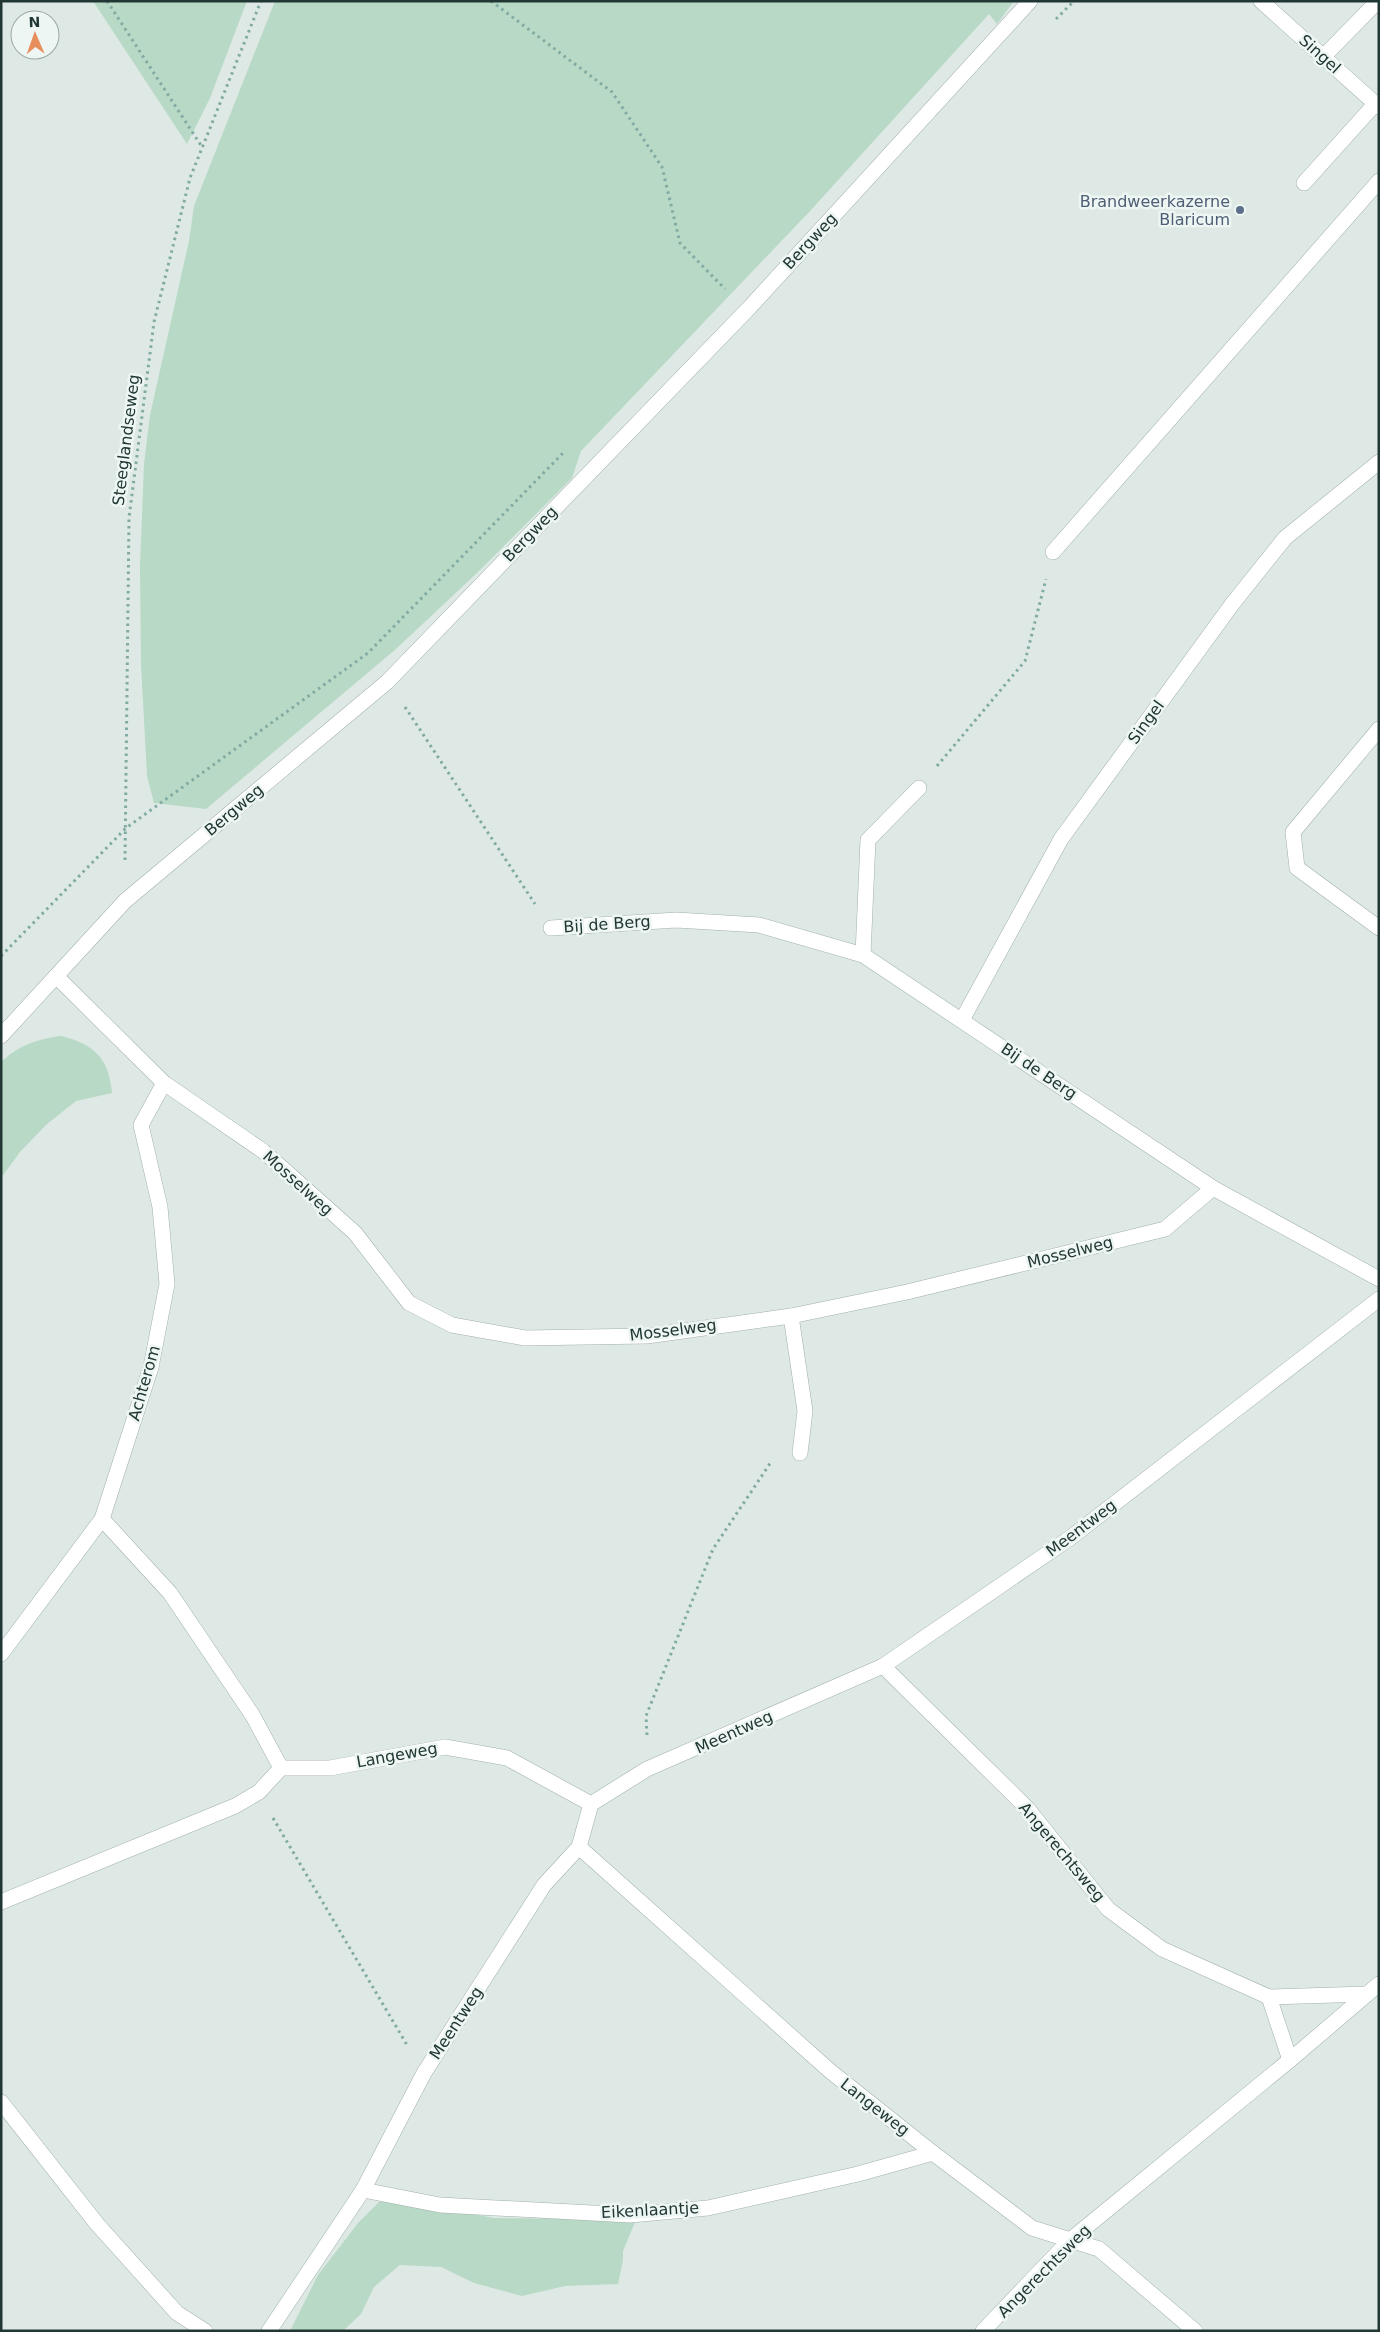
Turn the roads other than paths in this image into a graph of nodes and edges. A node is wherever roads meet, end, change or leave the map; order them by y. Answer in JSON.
{"nodes":[{"id":1,"x":1030,"y":1,"type":"edge"},
{"id":2,"x":1261,"y":1,"type":"edge"},
{"id":3,"x":1378,"y":1,"type":"edge"},
{"id":4,"x":1323,"y":57,"type":"junction"},
{"id":5,"x":1377,"y":105,"type":"edge"},
{"id":6,"x":1379,"y":181,"type":"edge"},
{"id":7,"x":1304,"y":183,"type":"dead end"},
{"id":8,"x":1379,"y":462,"type":"edge"},
{"id":9,"x":1053,"y":552,"type":"road end"},
{"id":10,"x":1379,"y":729,"type":"edge"},
{"id":11,"x":919,"y":788,"type":"road end"},
{"id":12,"x":551,"y":928,"type":"road end"},
{"id":13,"x":1379,"y":928,"type":"edge"},
{"id":14,"x":863,"y":955,"type":"junction"},
{"id":15,"x":56,"y":976,"type":"junction"},
{"id":16,"x":962,"y":1020,"type":"junction"},
{"id":17,"x":1,"y":1036,"type":"edge"},
{"id":18,"x":164,"y":1083,"type":"junction"},
{"id":19,"x":1213,"y":1188,"type":"junction"},
{"id":20,"x":1379,"y":1279,"type":"edge"},
{"id":21,"x":1379,"y":1299,"type":"edge"},
{"id":22,"x":791,"y":1316,"type":"junction"},
{"id":23,"x":800,"y":1453,"type":"dead end"},
{"id":24,"x":102,"y":1519,"type":"junction"},
{"id":25,"x":1,"y":1654,"type":"edge"},
{"id":26,"x":883,"y":1666,"type":"junction"},
{"id":27,"x":281,"y":1768,"type":"junction"},
{"id":28,"x":591,"y":1804,"type":"junction"},
{"id":29,"x":579,"y":1847,"type":"junction"},
{"id":30,"x":1,"y":1902,"type":"edge"},
{"id":31,"x":1379,"y":1984,"type":"edge"},
{"id":32,"x":1367,"y":1994,"type":"junction"},
{"id":33,"x":1269,"y":1997,"type":"junction"},
{"id":34,"x":1290,"y":2060,"type":"junction"},
{"id":35,"x":1,"y":2102,"type":"edge"},
{"id":36,"x":932,"y":2153,"type":"junction"},
{"id":37,"x":363,"y":2190,"type":"junction"},
{"id":38,"x":1069,"y":2241,"type":"junction"},
{"id":39,"x":205,"y":2331,"type":"edge"},
{"id":40,"x":269,"y":2331,"type":"edge"},
{"id":41,"x":983,"y":2331,"type":"edge"},
{"id":42,"x":1195,"y":2331,"type":"edge"}],
"edges":[{"from":1,"to":15,"type":"street","name":"Bergweg"},
{"from":2,"to":4,"type":"street","name":"Singel"},
{"from":3,"to":4,"type":"street"},
{"from":4,"to":5,"type":"street","name":"Singel"},
{"from":5,"to":7,"type":"street"},
{"from":6,"to":9,"type":"street"},
{"from":8,"to":16,"type":"street","name":"Singel"},
{"from":10,"to":13,"type":"street"},
{"from":11,"to":14,"type":"street"},
{"from":12,"to":14,"type":"street","name":"Bij de Berg"},
{"from":14,"to":16,"type":"street","name":"Bij de Berg"},
{"from":15,"to":17,"type":"street","name":"Bergweg"},
{"from":15,"to":18,"type":"street","name":"Mosselweg"},
{"from":16,"to":19,"type":"street","name":"Bij de Berg"},
{"from":18,"to":22,"type":"street","name":"Mosselweg"},
{"from":18,"to":24,"type":"street","name":"Achterom"},
{"from":19,"to":20,"type":"street"},
{"from":19,"to":22,"type":"street","name":"Mosselweg"},
{"from":21,"to":26,"type":"street","name":"Meentweg"},
{"from":22,"to":23,"type":"street"},
{"from":24,"to":25,"type":"street","name":"Achterom"},
{"from":24,"to":27,"type":"street"},
{"from":26,"to":28,"type":"street","name":"Meentweg"},
{"from":26,"to":33,"type":"street","name":"Angerechtsweg"},
{"from":27,"to":28,"type":"street","name":"Langeweg"},
{"from":27,"to":30,"type":"street"},
{"from":28,"to":29,"type":"street","name":"Meentweg"},
{"from":29,"to":36,"type":"street","name":"Langeweg"},
{"from":29,"to":37,"type":"street","name":"Meentweg"},
{"from":31,"to":32,"type":"street","name":"Angerechtsweg"},
{"from":32,"to":33,"type":"street","name":"Angerechtsweg"},
{"from":32,"to":34,"type":"street","name":"Angerechtsweg"},
{"from":33,"to":34,"type":"street"},
{"from":34,"to":38,"type":"street","name":"Angerechtsweg"},
{"from":35,"to":39,"type":"street"},
{"from":36,"to":37,"type":"street","name":"Eikenlaantje"},
{"from":36,"to":38,"type":"street","name":"Langeweg"},
{"from":37,"to":40,"type":"street","name":"Meentweg"},
{"from":38,"to":41,"type":"street","name":"Angerechtsweg"},
{"from":38,"to":42,"type":"street","name":"Langeweg"}]}
